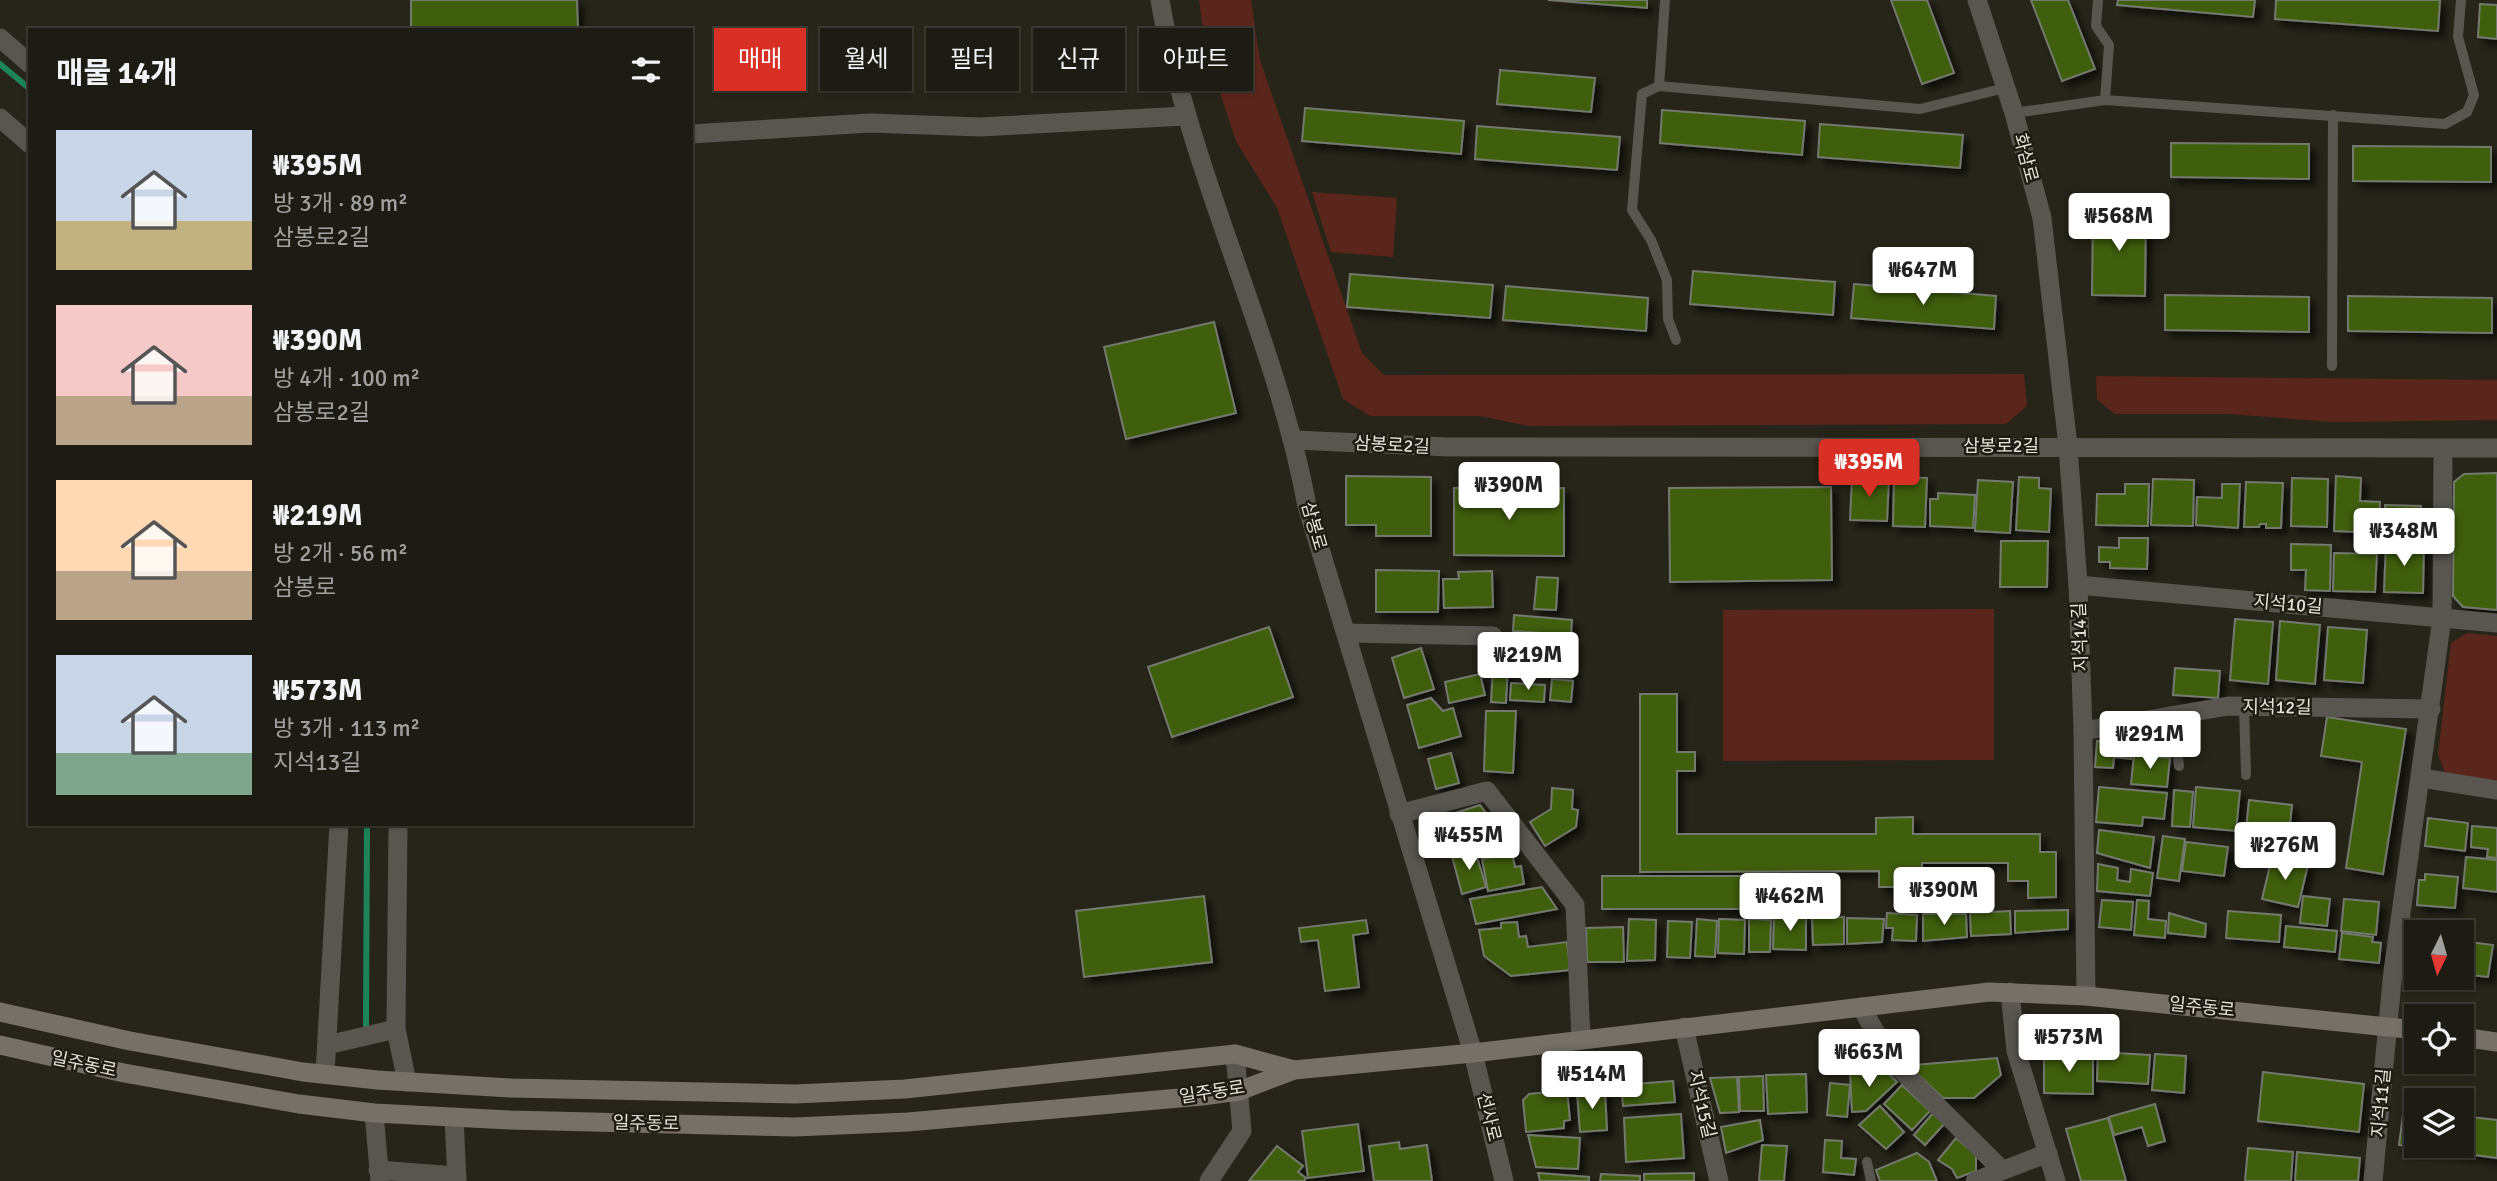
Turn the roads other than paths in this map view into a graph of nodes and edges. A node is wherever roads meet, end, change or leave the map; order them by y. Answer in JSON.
{"nodes":[{"id":1,"x":1160,"y":0,"type":"edge"},
{"id":2,"x":1665,"y":0,"type":"edge"},
{"id":3,"x":1977,"y":0,"type":"edge"},
{"id":4,"x":2098,"y":0,"type":"edge"},
{"id":5,"x":2461,"y":0,"type":"edge"},
{"id":6,"x":0,"y":38,"type":"edge"},
{"id":7,"x":28,"y":62,"type":"edge"},
{"id":8,"x":1659,"y":86,"type":"junction"},
{"id":9,"x":2005,"y":88,"type":"junction"},
{"id":10,"x":2105,"y":100,"type":"junction"},
{"id":11,"x":2014,"y":113,"type":"junction"},
{"id":12,"x":2333,"y":114,"type":"junction"},
{"id":13,"x":1185,"y":116,"type":"junction"},
{"id":14,"x":0,"y":118,"type":"edge"},
{"id":15,"x":693,"y":134,"type":"edge"},
{"id":16,"x":28,"y":142,"type":"edge"},
{"id":17,"x":1676,"y":340,"type":"dead end"},
{"id":18,"x":2332,"y":366,"type":"dead end"},
{"id":19,"x":1295,"y":440,"type":"junction"},
{"id":20,"x":2068,"y":446,"type":"junction"},
{"id":21,"x":2497,"y":448,"type":"edge"},
{"id":22,"x":2443,"y":449,"type":"junction"},
{"id":23,"x":2078,"y":584,"type":"junction"},
{"id":24,"x":2442,"y":618,"type":"junction"},
{"id":25,"x":2497,"y":623,"type":"edge"},
{"id":26,"x":1347,"y":633,"type":"junction"},
{"id":27,"x":1493,"y":636,"type":"dead end"},
{"id":28,"x":2244,"y":706,"type":"junction"},
{"id":29,"x":2431,"y":709,"type":"junction"},
{"id":30,"x":2174,"y":715,"type":"junction"},
{"id":31,"x":2083,"y":731,"type":"junction"},
{"id":32,"x":2179,"y":766,"type":"dead end"},
{"id":33,"x":2246,"y":775,"type":"dead end"},
{"id":34,"x":2422,"y":778,"type":"junction"},
{"id":35,"x":2497,"y":790,"type":"edge"},
{"id":36,"x":1399,"y":814,"type":"junction"},
{"id":37,"x":339,"y":826,"type":"edge"},
{"id":38,"x":398,"y":826,"type":"edge"},
{"id":39,"x":2010,"y":992,"type":"junction"},
{"id":40,"x":2086,"y":996,"type":"junction"},
{"id":41,"x":1861,"y":1007,"type":"junction"},
{"id":42,"x":0,"y":1012,"type":"edge"},
{"id":43,"x":2387,"y":1025,"type":"junction"},
{"id":44,"x":1684,"y":1027,"type":"junction"},
{"id":45,"x":2404,"y":1028,"type":"edge"},
{"id":46,"x":396,"y":1029,"type":"junction"},
{"id":47,"x":2474,"y":1039,"type":"edge"},
{"id":48,"x":1581,"y":1040,"type":"junction"},
{"id":49,"x":2497,"y":1042,"type":"edge"},
{"id":50,"x":0,"y":1045,"type":"edge"},
{"id":51,"x":327,"y":1045,"type":"junction"},
{"id":52,"x":1473,"y":1052,"type":"junction"},
{"id":53,"x":1235,"y":1054,"type":"junction"},
{"id":54,"x":1294,"y":1070,"type":"junction"},
{"id":55,"x":326,"y":1074,"type":"junction"},
{"id":56,"x":407,"y":1082,"type":"junction"},
{"id":57,"x":1239,"y":1091,"type":"junction"},
{"id":58,"x":374,"y":1113,"type":"junction"},
{"id":59,"x":454,"y":1118,"type":"junction"},
{"id":60,"x":2048,"y":1153,"type":"junction"},
{"id":61,"x":1867,"y":1162,"type":"dead end"},
{"id":62,"x":2002,"y":1170,"type":"junction"},
{"id":63,"x":379,"y":1176,"type":"edge"},
{"id":64,"x":456,"y":1178,"type":"edge"},
{"id":65,"x":1209,"y":1181,"type":"edge"},
{"id":66,"x":1504,"y":1181,"type":"edge"},
{"id":67,"x":1719,"y":1181,"type":"edge"},
{"id":68,"x":1871,"y":1181,"type":"edge"},
{"id":69,"x":1975,"y":1181,"type":"edge"},
{"id":70,"x":2056,"y":1181,"type":"edge"},
{"id":71,"x":2373,"y":1181,"type":"edge"}],
"edges":[{"from":1,"to":13,"type":"street","name":"삼봉로"},
{"from":2,"to":8,"type":"lane"},
{"from":3,"to":9,"type":"street","name":"화삼로"},
{"from":4,"to":10,"type":"lane"},
{"from":5,"to":12,"type":"lane"},
{"from":6,"to":7,"type":"street"},
{"from":8,"to":9,"type":"lane"},
{"from":8,"to":17,"type":"lane"},
{"from":9,"to":11,"type":"street","name":"화삼로"},
{"from":10,"to":11,"type":"lane"},
{"from":10,"to":12,"type":"lane"},
{"from":11,"to":20,"type":"street","name":"화삼로"},
{"from":12,"to":18,"type":"lane"},
{"from":13,"to":15,"type":"street"},
{"from":13,"to":19,"type":"street","name":"삼봉로"},
{"from":14,"to":16,"type":"street"},
{"from":19,"to":20,"type":"street","name":"삼봉로2길"},
{"from":19,"to":26,"type":"street","name":"삼봉로"},
{"from":20,"to":22,"type":"street","name":"삼봉로2길"},
{"from":20,"to":23,"type":"street","name":"지석14길"},
{"from":21,"to":22,"type":"street","name":"삼봉로2길"},
{"from":22,"to":24,"type":"street"},
{"from":23,"to":24,"type":"street","name":"지석10길"},
{"from":23,"to":31,"type":"street","name":"지석14길"},
{"from":24,"to":25,"type":"street","name":"지석10길"},
{"from":24,"to":29,"type":"street"},
{"from":26,"to":27,"type":"street"},
{"from":26,"to":36,"type":"street","name":"삼봉로"},
{"from":28,"to":29,"type":"street","name":"지석12길"},
{"from":28,"to":30,"type":"street","name":"지석12길"},
{"from":28,"to":33,"type":"lane"},
{"from":29,"to":34,"type":"street"},
{"from":30,"to":31,"type":"street","name":"지석12길"},
{"from":30,"to":32,"type":"lane"},
{"from":31,"to":40,"type":"street","name":"지석14길"},
{"from":34,"to":35,"type":"street"},
{"from":34,"to":43,"type":"street"},
{"from":36,"to":48,"type":"street"},
{"from":36,"to":52,"type":"street","name":"삼봉로"},
{"from":37,"to":51,"type":"street"},
{"from":38,"to":46,"type":"street"},
{"from":39,"to":40,"type":"main road","name":"일주동로"},
{"from":39,"to":41,"type":"main road","name":"일주동로"},
{"from":39,"to":60,"type":"street"},
{"from":40,"to":43,"type":"main road","name":"일주동로"},
{"from":41,"to":44,"type":"main road","name":"일주동로"},
{"from":41,"to":62,"type":"street"},
{"from":42,"to":55,"type":"main road","name":"일주동로"},
{"from":43,"to":45,"type":"main road","name":"일주동로"},
{"from":43,"to":71,"type":"street","name":"지석11길"},
{"from":44,"to":48,"type":"main road","name":"일주동로"},
{"from":44,"to":67,"type":"street","name":"지석15길"},
{"from":46,"to":51,"type":"street"},
{"from":46,"to":56,"type":"street"},
{"from":47,"to":49,"type":"main road"},
{"from":48,"to":52,"type":"main road","name":"일주동로"},
{"from":50,"to":58,"type":"main road","name":"일주동로"},
{"from":51,"to":55,"type":"street"},
{"from":52,"to":54,"type":"main road","name":"일주동로"},
{"from":52,"to":66,"type":"street","name":"선사로"},
{"from":53,"to":54,"type":"main road","name":"일주동로"},
{"from":53,"to":56,"type":"main road","name":"일주동로"},
{"from":53,"to":57,"type":"street"},
{"from":54,"to":57,"type":"main road","name":"일주동로"},
{"from":55,"to":56,"type":"main road","name":"일주동로"},
{"from":57,"to":59,"type":"main road","name":"일주동로"},
{"from":57,"to":65,"type":"street"},
{"from":58,"to":59,"type":"main road","name":"일주동로"},
{"from":58,"to":63,"type":"street"},
{"from":59,"to":64,"type":"street"},
{"from":60,"to":62,"type":"street"},
{"from":60,"to":70,"type":"street"},
{"from":61,"to":68,"type":"lane"},
{"from":62,"to":69,"type":"street"},
{"from":63,"to":64,"type":"street"}]}
